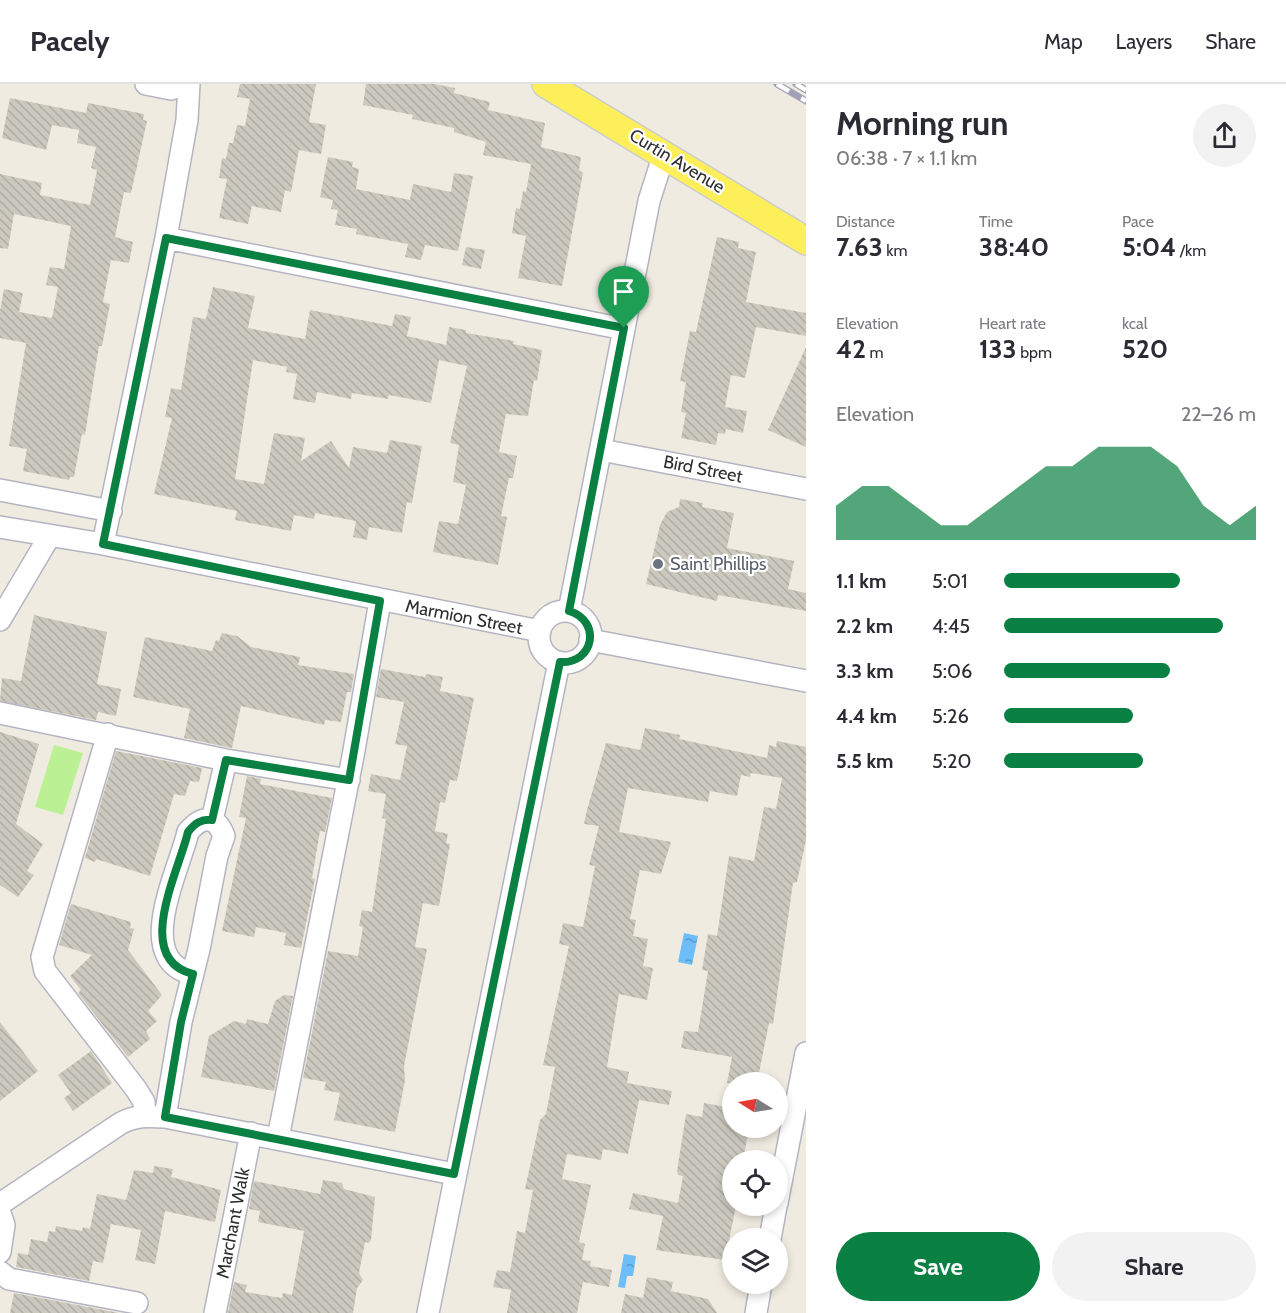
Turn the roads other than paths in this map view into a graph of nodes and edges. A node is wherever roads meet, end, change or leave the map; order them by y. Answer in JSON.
{"nodes":[{"id":1,"x":146,"y":84,"type":"edge"},
{"id":2,"x":546,"y":84,"type":"edge"},
{"id":3,"x":181,"y":86,"type":"edge"},
{"id":4,"x":664,"y":154,"type":"junction"},
{"id":5,"x":166,"y":238,"type":"junction"},
{"id":6,"x":806,"y":241,"type":"edge"},
{"id":7,"x":624,"y":328,"type":"junction"},
{"id":8,"x":601,"y":450,"type":"junction"},
{"id":9,"x":806,"y":489,"type":"edge"},
{"id":10,"x":0,"y":490,"type":"edge"},
{"id":11,"x":111,"y":511,"type":"junction"},
{"id":12,"x":0,"y":527,"type":"edge"},
{"id":13,"x":49,"y":537,"type":"junction"},
{"id":14,"x":103,"y":544,"type":"junction"},
{"id":15,"x":380,"y":601,"type":"junction"},
{"id":16,"x":569,"y":611,"type":"junction"},
{"id":17,"x":0,"y":620,"type":"edge"},
{"id":18,"x":540,"y":631,"type":"junction"},
{"id":19,"x":590,"y":640,"type":"junction"},
{"id":20,"x":560,"y":662,"type":"junction"},
{"id":21,"x":806,"y":681,"type":"edge"},
{"id":22,"x":0,"y":713,"type":"edge"},
{"id":23,"x":108,"y":734,"type":"junction"},
{"id":24,"x":226,"y":760,"type":"junction"},
{"id":25,"x":349,"y":780,"type":"junction"},
{"id":26,"x":212,"y":820,"type":"junction"},
{"id":27,"x":193,"y":974,"type":"junction"},
{"id":28,"x":806,"y":1053,"type":"edge"},
{"id":29,"x":154,"y":1116,"type":"junction"},
{"id":30,"x":251,"y":1133,"type":"junction"},
{"id":31,"x":278,"y":1138,"type":"junction"},
{"id":32,"x":787,"y":1150,"type":"edge"},
{"id":33,"x":454,"y":1174,"type":"junction"},
{"id":34,"x":0,"y":1204,"type":"edge"},
{"id":35,"x":0,"y":1213,"type":"edge"},
{"id":36,"x":0,"y":1252,"type":"edge"},
{"id":37,"x":0,"y":1272,"type":"edge"},
{"id":38,"x":759,"y":1294,"type":"edge"},
{"id":39,"x":137,"y":1304,"type":"dead end"},
{"id":40,"x":215,"y":1313,"type":"edge"},
{"id":41,"x":428,"y":1313,"type":"edge"},
{"id":42,"x":756,"y":1313,"type":"edge"}],
"edges":[{"from":1,"to":3,"type":"street"},
{"from":2,"to":4,"type":"main road","name":"Curtin Avenue"},
{"from":3,"to":5,"type":"street"},
{"from":4,"to":6,"type":"main road","name":"Curtin Avenue"},
{"from":4,"to":7,"type":"street"},
{"from":5,"to":7,"type":"street"},
{"from":5,"to":11,"type":"street"},
{"from":7,"to":8,"type":"street"},
{"from":8,"to":9,"type":"street","name":"Bird Street"},
{"from":8,"to":16,"type":"street"},
{"from":10,"to":11,"type":"street"},
{"from":11,"to":14,"type":"street"},
{"from":12,"to":13,"type":"street","name":"Marmion Street"},
{"from":13,"to":14,"type":"street","name":"Marmion Street"},
{"from":13,"to":17,"type":"street"},
{"from":14,"to":15,"type":"street","name":"Marmion Street"},
{"from":15,"to":18,"type":"street","name":"Marmion Street"},
{"from":15,"to":25,"type":"street"},
{"from":16,"to":18,"type":"street"},
{"from":16,"to":19,"type":"street"},
{"from":18,"to":20,"type":"street"},
{"from":19,"to":20,"type":"street"},
{"from":19,"to":21,"type":"street"},
{"from":20,"to":33,"type":"street"},
{"from":22,"to":23,"type":"street"},
{"from":23,"to":24,"type":"street"},
{"from":23,"to":29,"type":"street"},
{"from":24,"to":25,"type":"street"},
{"from":24,"to":26,"type":"street"},
{"from":25,"to":31,"type":"street"},
{"from":26,"to":27,"type":"street"},
{"from":26,"to":27,"type":"street"},
{"from":27,"to":29,"type":"street"},
{"from":28,"to":32,"type":"street"},
{"from":29,"to":30,"type":"street"},
{"from":29,"to":34,"type":"street"},
{"from":30,"to":31,"type":"street"},
{"from":30,"to":40,"type":"street","name":"Marchant Walk"},
{"from":31,"to":33,"type":"street"},
{"from":33,"to":41,"type":"street"},
{"from":35,"to":36,"type":"street"},
{"from":37,"to":39,"type":"street"},
{"from":38,"to":42,"type":"street"}]}
